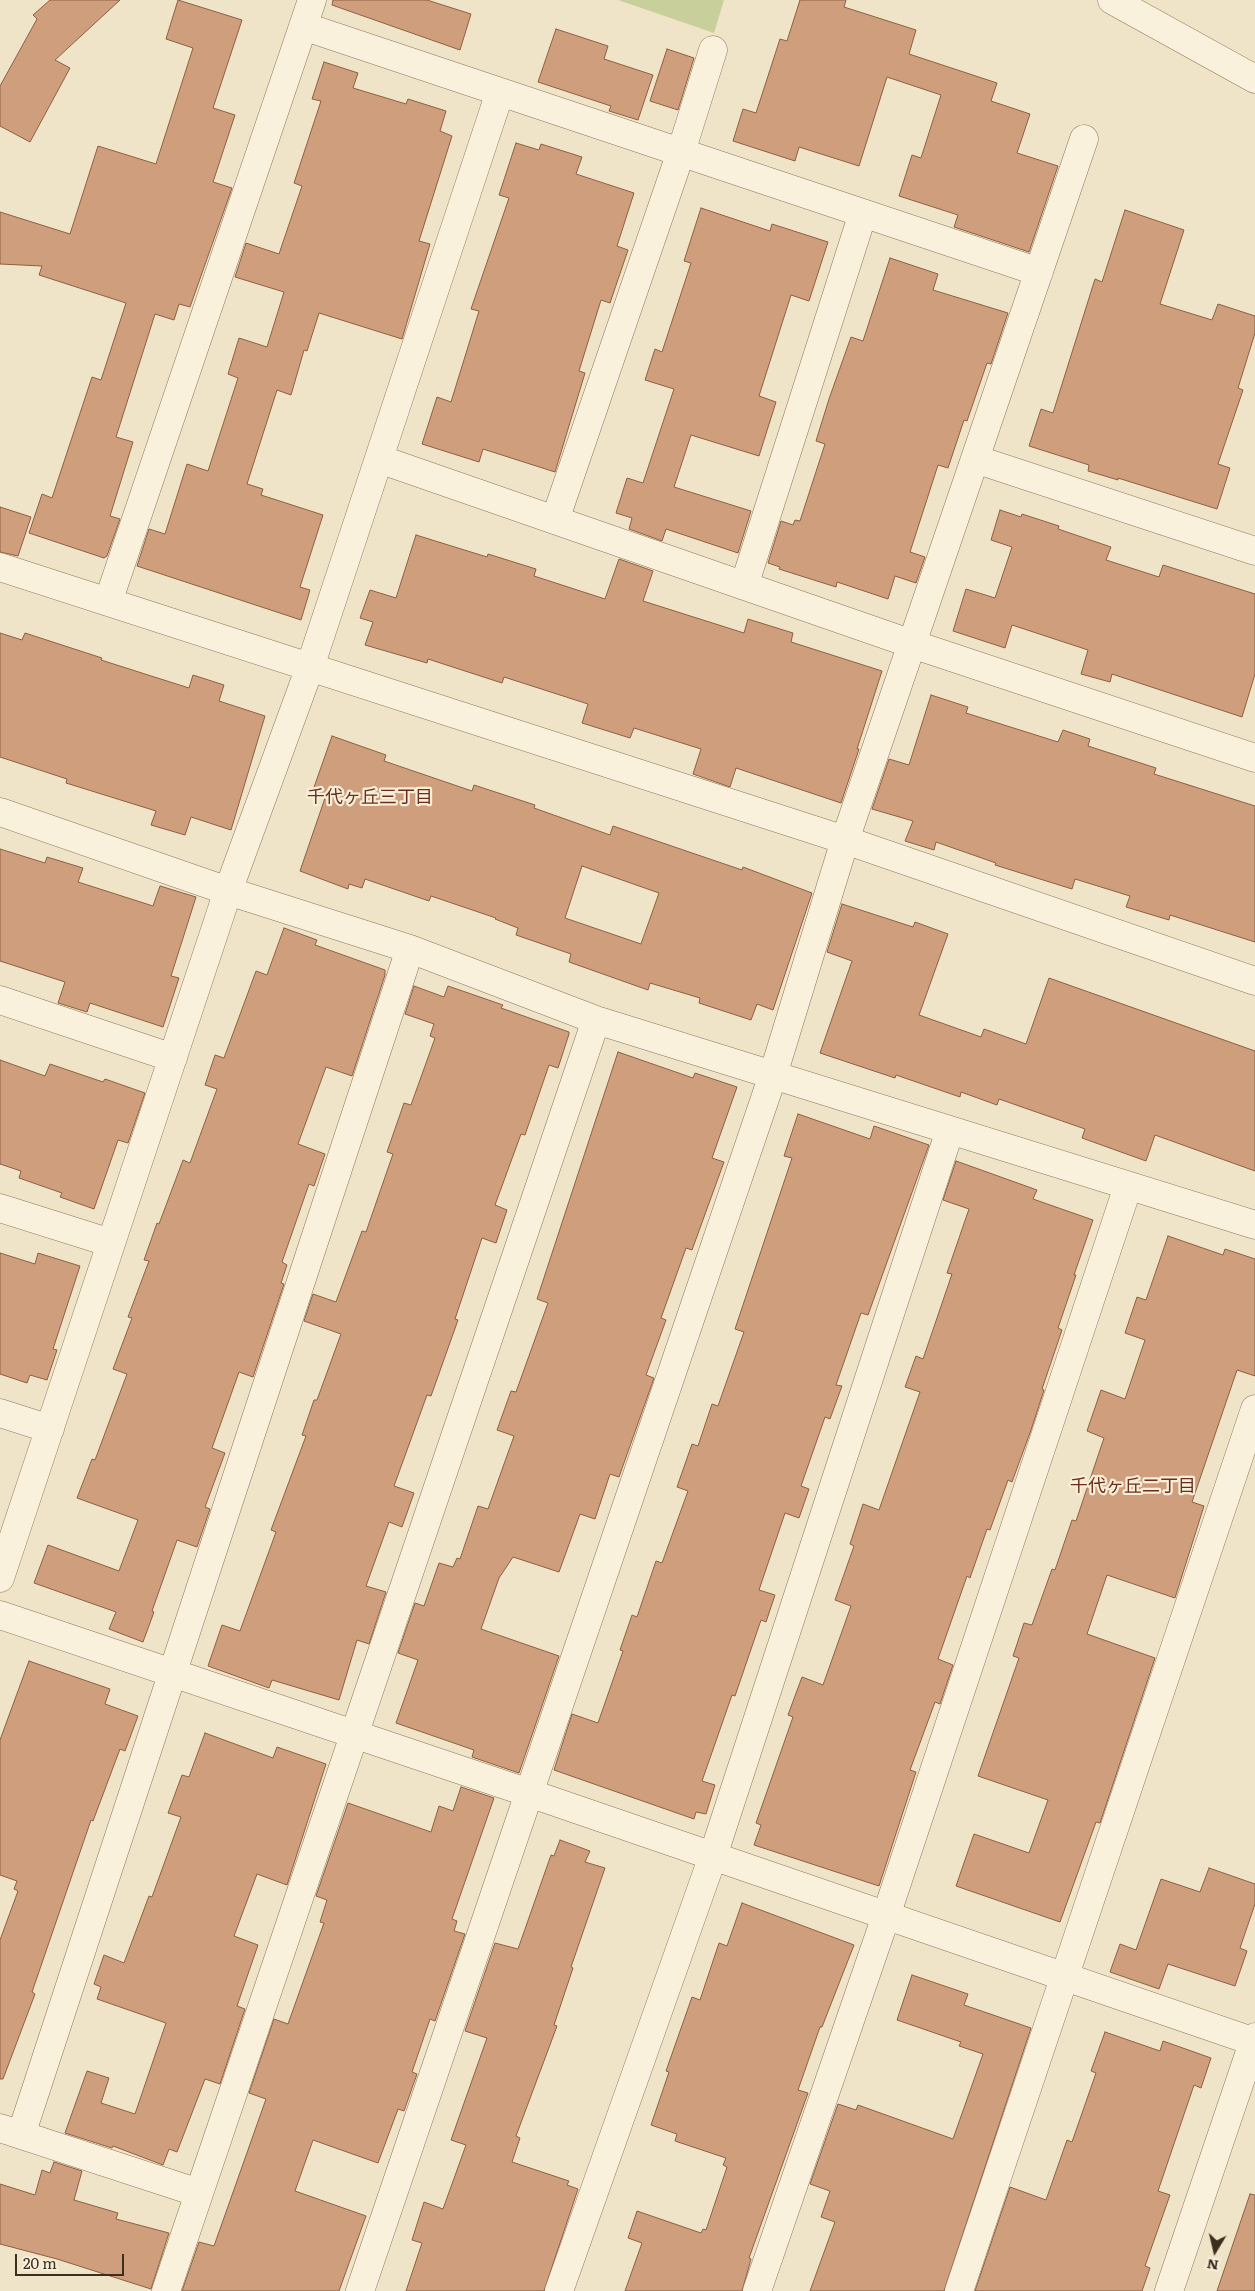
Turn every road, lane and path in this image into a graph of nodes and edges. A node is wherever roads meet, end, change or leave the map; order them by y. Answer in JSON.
{"nodes":[{"id":1,"x":312,"y":0,"type":"edge"},
{"id":2,"x":1112,"y":0,"type":"edge"},
{"id":3,"x":303,"y":26,"type":"junction"},
{"id":4,"x":713,"y":50,"type":"dead end"},
{"id":5,"x":1255,"y":79,"type":"edge"},
{"id":6,"x":500,"y":92,"type":"junction"},
{"id":7,"x":1084,"y":139,"type":"dead end"},
{"id":8,"x":681,"y":152,"type":"junction"},
{"id":9,"x":863,"y":213,"type":"junction"},
{"id":10,"x":1039,"y":272,"type":"junction"},
{"id":11,"x":379,"y":459,"type":"junction"},
{"id":12,"x":975,"y":459,"type":"junction"},
{"id":13,"x":555,"y":520,"type":"junction"},
{"id":14,"x":1255,"y":551,"type":"edge"},
{"id":15,"x":0,"y":567,"type":"edge"},
{"id":16,"x":744,"y":586,"type":"junction"},
{"id":17,"x":108,"y":602,"type":"junction"},
{"id":18,"x":912,"y":644,"type":"junction"},
{"id":19,"x":310,"y":667,"type":"junction"},
{"id":20,"x":1255,"y":758,"type":"edge"},
{"id":21,"x":0,"y":812,"type":"edge"},
{"id":22,"x":845,"y":840,"type":"junction"},
{"id":23,"x":228,"y":892,"type":"junction"},
{"id":24,"x":410,"y":949,"type":"junction"},
{"id":25,"x":1255,"y":981,"type":"edge"},
{"id":26,"x":0,"y":1000,"type":"edge"},
{"id":27,"x":596,"y":1020,"type":"junction"},
{"id":28,"x":173,"y":1058,"type":"junction"},
{"id":29,"x":773,"y":1075,"type":"junction"},
{"id":30,"x":950,"y":1130,"type":"junction"},
{"id":31,"x":1128,"y":1186,"type":"junction"},
{"id":32,"x":0,"y":1208,"type":"edge"},
{"id":33,"x":1255,"y":1225,"type":"edge"},
{"id":34,"x":111,"y":1243,"type":"junction"},
{"id":35,"x":1255,"y":1409,"type":"edge"},
{"id":36,"x":0,"y":1413,"type":"edge"},
{"id":37,"x":50,"y":1429,"type":"junction"},
{"id":38,"x":0,"y":1578,"type":"edge"},
{"id":39,"x":0,"y":1615,"type":"edge"},
{"id":40,"x":171,"y":1673,"type":"junction"},
{"id":41,"x":354,"y":1736,"type":"junction"},
{"id":42,"x":529,"y":1793,"type":"junction"},
{"id":43,"x":713,"y":1856,"type":"junction"},
{"id":44,"x":886,"y":1916,"type":"junction"},
{"id":45,"x":1066,"y":1978,"type":"junction"},
{"id":46,"x":1255,"y":2040,"type":"edge"},
{"id":47,"x":10,"y":2131,"type":"edge"},
{"id":48,"x":199,"y":2193,"type":"junction"},
{"id":49,"x":166,"y":2291,"type":"edge"},
{"id":50,"x":360,"y":2291,"type":"edge"},
{"id":51,"x":559,"y":2291,"type":"edge"},
{"id":52,"x":757,"y":2291,"type":"edge"},
{"id":53,"x":959,"y":2291,"type":"edge"},
{"id":54,"x":1170,"y":2291,"type":"edge"}],
"edges":[{"from":1,"to":3,"type":"street"},
{"from":2,"to":5,"type":"street"},
{"from":3,"to":6,"type":"street"},
{"from":3,"to":17,"type":"street"},
{"from":4,"to":8,"type":"street"},
{"from":6,"to":8,"type":"street"},
{"from":6,"to":11,"type":"street"},
{"from":7,"to":10,"type":"street"},
{"from":8,"to":9,"type":"street"},
{"from":8,"to":13,"type":"street"},
{"from":9,"to":10,"type":"street"},
{"from":9,"to":16,"type":"street"},
{"from":10,"to":12,"type":"street"},
{"from":11,"to":13,"type":"street"},
{"from":11,"to":19,"type":"street"},
{"from":12,"to":14,"type":"street"},
{"from":12,"to":18,"type":"street"},
{"from":13,"to":16,"type":"street"},
{"from":15,"to":17,"type":"street"},
{"from":16,"to":18,"type":"street"},
{"from":17,"to":19,"type":"street"},
{"from":18,"to":20,"type":"street"},
{"from":18,"to":22,"type":"street"},
{"from":19,"to":22,"type":"street"},
{"from":19,"to":23,"type":"street"},
{"from":21,"to":23,"type":"street"},
{"from":22,"to":25,"type":"street"},
{"from":22,"to":29,"type":"street"},
{"from":23,"to":24,"type":"street"},
{"from":23,"to":28,"type":"street"},
{"from":24,"to":27,"type":"street"},
{"from":24,"to":40,"type":"street"},
{"from":26,"to":28,"type":"street"},
{"from":27,"to":29,"type":"street"},
{"from":27,"to":41,"type":"street"},
{"from":28,"to":34,"type":"street"},
{"from":29,"to":30,"type":"street"},
{"from":29,"to":42,"type":"street"},
{"from":30,"to":31,"type":"street"},
{"from":30,"to":43,"type":"street"},
{"from":31,"to":33,"type":"street"},
{"from":31,"to":44,"type":"street"},
{"from":32,"to":34,"type":"street"},
{"from":34,"to":37,"type":"street"},
{"from":35,"to":45,"type":"street"},
{"from":36,"to":37,"type":"street"},
{"from":37,"to":38,"type":"street"},
{"from":39,"to":40,"type":"street"},
{"from":40,"to":41,"type":"street"},
{"from":40,"to":47,"type":"street"},
{"from":41,"to":42,"type":"street"},
{"from":41,"to":48,"type":"street"},
{"from":42,"to":43,"type":"street"},
{"from":42,"to":50,"type":"street"},
{"from":43,"to":44,"type":"street"},
{"from":43,"to":51,"type":"street"},
{"from":44,"to":45,"type":"street"},
{"from":44,"to":52,"type":"street"},
{"from":45,"to":46,"type":"street"},
{"from":45,"to":53,"type":"street"},
{"from":46,"to":54,"type":"street"},
{"from":47,"to":48,"type":"street"},
{"from":48,"to":49,"type":"street"}]}
